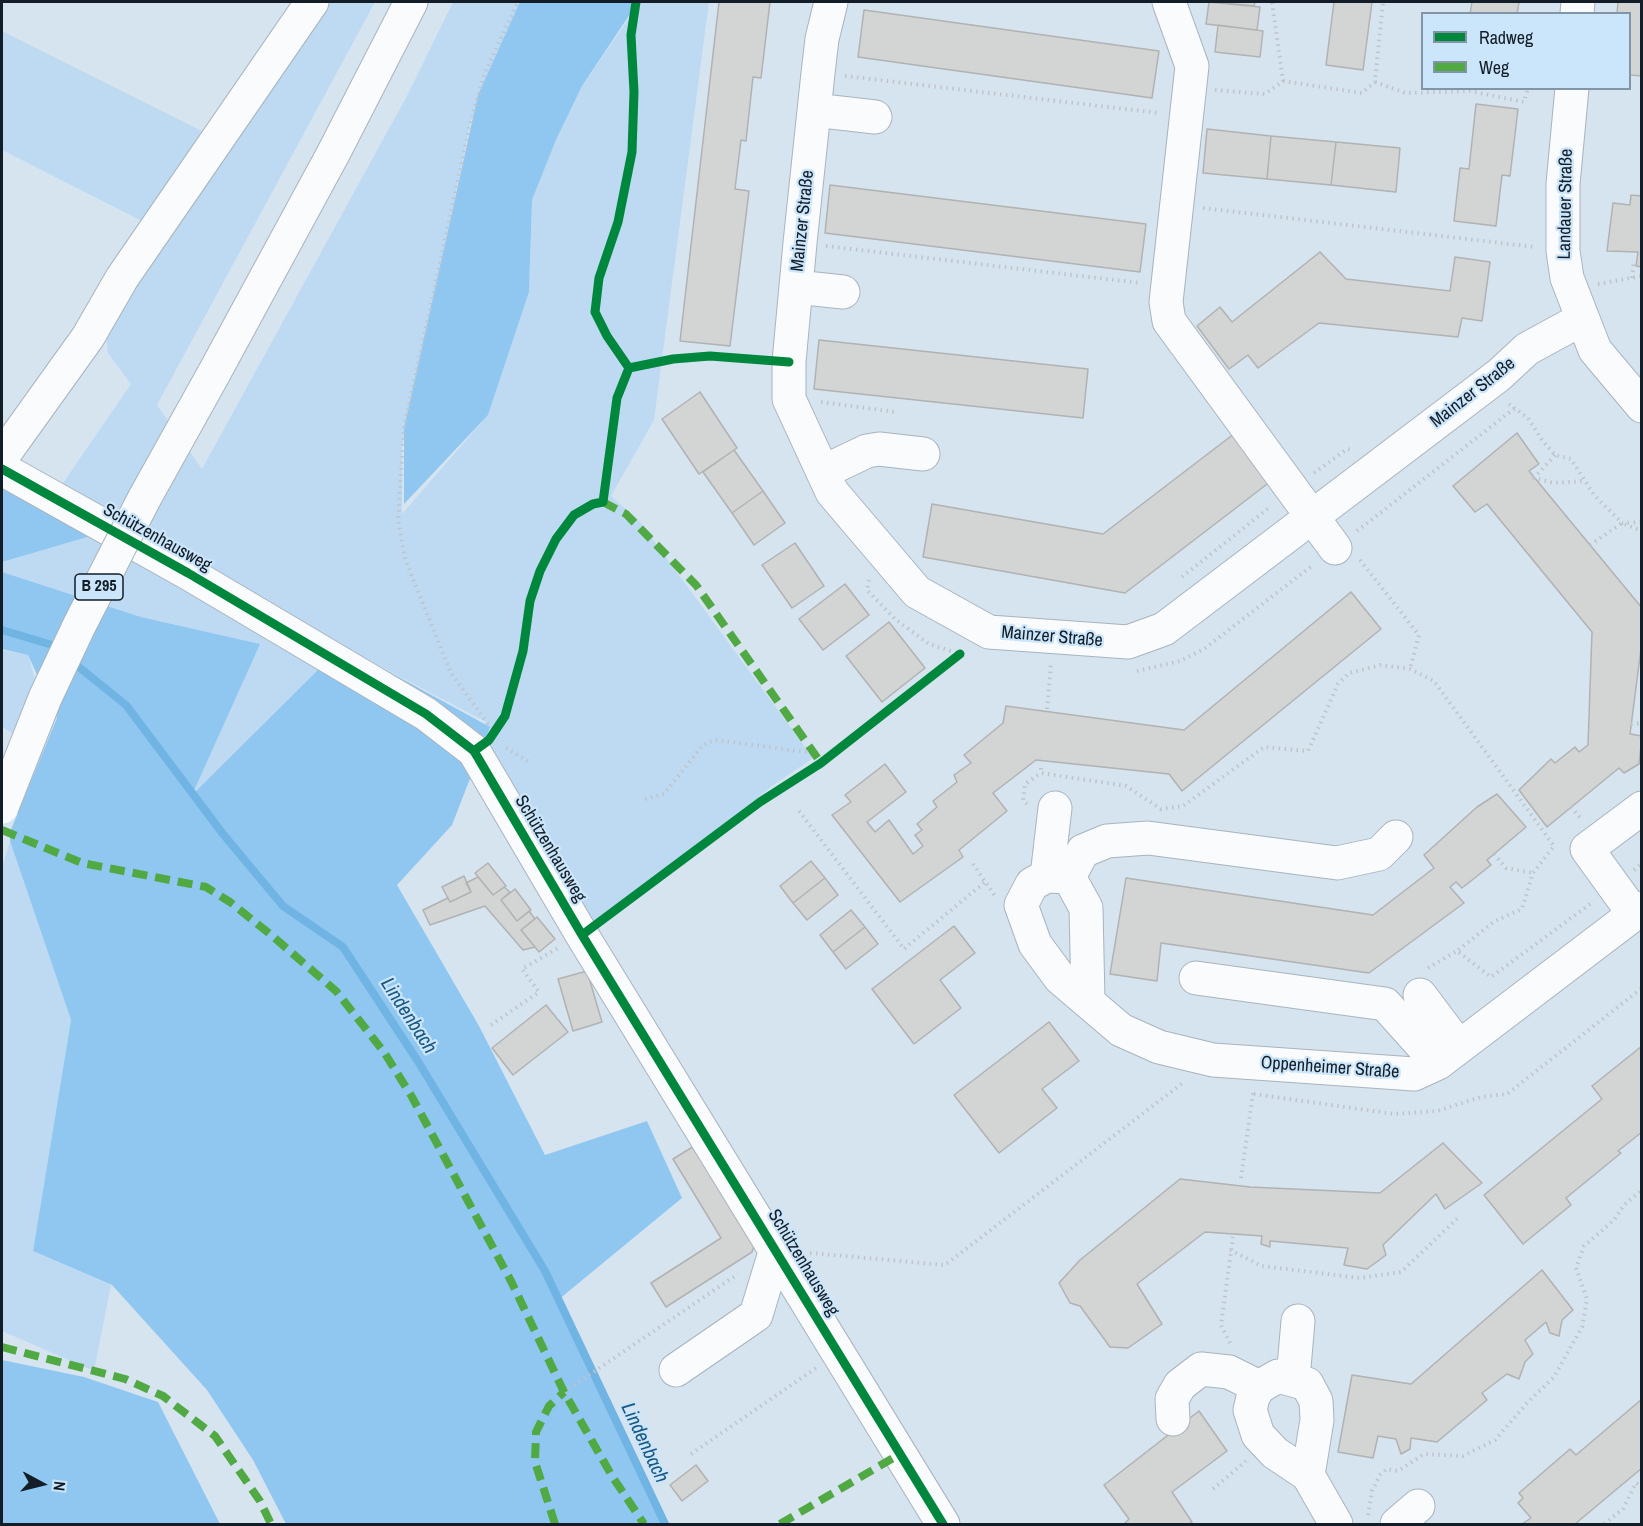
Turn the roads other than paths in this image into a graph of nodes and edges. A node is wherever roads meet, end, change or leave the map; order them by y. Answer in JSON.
{"nodes":[{"id":1,"x":312,"y":2,"type":"edge"},
{"id":2,"x":411,"y":2,"type":"edge"},
{"id":3,"x":831,"y":2,"type":"edge"},
{"id":4,"x":1169,"y":2,"type":"edge"},
{"id":5,"x":1572,"y":90,"type":"edge"},
{"id":6,"x":814,"y":110,"type":"junction"},
{"id":7,"x":875,"y":117,"type":"dead end"},
{"id":8,"x":796,"y":287,"type":"junction"},
{"id":9,"x":843,"y":292,"type":"dead end"},
{"id":10,"x":1576,"y":304,"type":"junction"},
{"id":11,"x":1641,"y":406,"type":"edge"},
{"id":12,"x":923,"y":454,"type":"dead end"},
{"id":13,"x":2,"y":457,"type":"edge"},
{"id":14,"x":2,"y":469,"type":"edge"},
{"id":15,"x":822,"y":472,"type":"junction"},
{"id":16,"x":1312,"y":516,"type":"junction"},
{"id":17,"x":1349,"y":547,"type":"road end"},
{"id":18,"x":2,"y":807,"type":"edge"},
{"id":19,"x":1055,"y":808,"type":"dead end"},
{"id":20,"x":1641,"y":808,"type":"edge"},
{"id":21,"x":1396,"y":837,"type":"dead end"},
{"id":22,"x":1058,"y":877,"type":"junction"},
{"id":23,"x":1638,"y":911,"type":"edge"},
{"id":24,"x":1196,"y":978,"type":"dead end"},
{"id":25,"x":1424,"y":982,"type":"road end"},
{"id":26,"x":1088,"y":1000,"type":"junction"},
{"id":27,"x":1448,"y":1055,"type":"junction"},
{"id":28,"x":776,"y":1250,"type":"junction"},
{"id":29,"x":1298,"y":1321,"type":"dead end"},
{"id":30,"x":676,"y":1370,"type":"dead end"},
{"id":31,"x":1293,"y":1379,"type":"junction"},
{"id":32,"x":1258,"y":1387,"type":"junction"},
{"id":33,"x":1173,"y":1419,"type":"dead end"},
{"id":34,"x":1308,"y":1475,"type":"junction"},
{"id":35,"x":943,"y":1524,"type":"edge"},
{"id":36,"x":1336,"y":1524,"type":"edge"}],
"edges":[{"from":1,"to":13,"type":"street"},
{"from":2,"to":18,"type":"street","number":"B 295","bridge":true},
{"from":3,"to":6,"type":"street","name":"Mainzer Straße"},
{"from":4,"to":16,"type":"street"},
{"from":5,"to":10,"type":"street","name":"Landauer Straße"},
{"from":6,"to":7,"type":"street"},
{"from":6,"to":8,"type":"street","name":"Mainzer Straße"},
{"from":8,"to":9,"type":"street"},
{"from":8,"to":15,"type":"street","name":"Mainzer Straße"},
{"from":10,"to":11,"type":"street","name":"Landauer Straße"},
{"from":10,"to":16,"type":"street","name":"Mainzer Straße"},
{"from":12,"to":15,"type":"street"},
{"from":14,"to":28,"type":"street","name":"Schützenhausweg"},
{"from":15,"to":16,"type":"street","name":"Mainzer Straße"},
{"from":16,"to":17,"type":"street"},
{"from":19,"to":22,"type":"street"},
{"from":20,"to":23,"type":"street"},
{"from":21,"to":22,"type":"street","name":"Oppenheimer Straße"},
{"from":22,"to":26,"type":"street"},
{"from":22,"to":26,"type":"street","name":"Oppenheimer Straße"},
{"from":23,"to":27,"type":"street","name":"Oppenheimer Straße"},
{"from":24,"to":27,"type":"street"},
{"from":25,"to":27,"type":"street"},
{"from":26,"to":27,"type":"street","name":"Oppenheimer Straße"},
{"from":28,"to":30,"type":"street"},
{"from":28,"to":35,"type":"street","name":"Schützenhausweg"},
{"from":29,"to":31,"type":"street"},
{"from":31,"to":32,"type":"street"},
{"from":31,"to":34,"type":"street"},
{"from":32,"to":33,"type":"street"},
{"from":32,"to":34,"type":"street"},
{"from":34,"to":36,"type":"street"}]}
